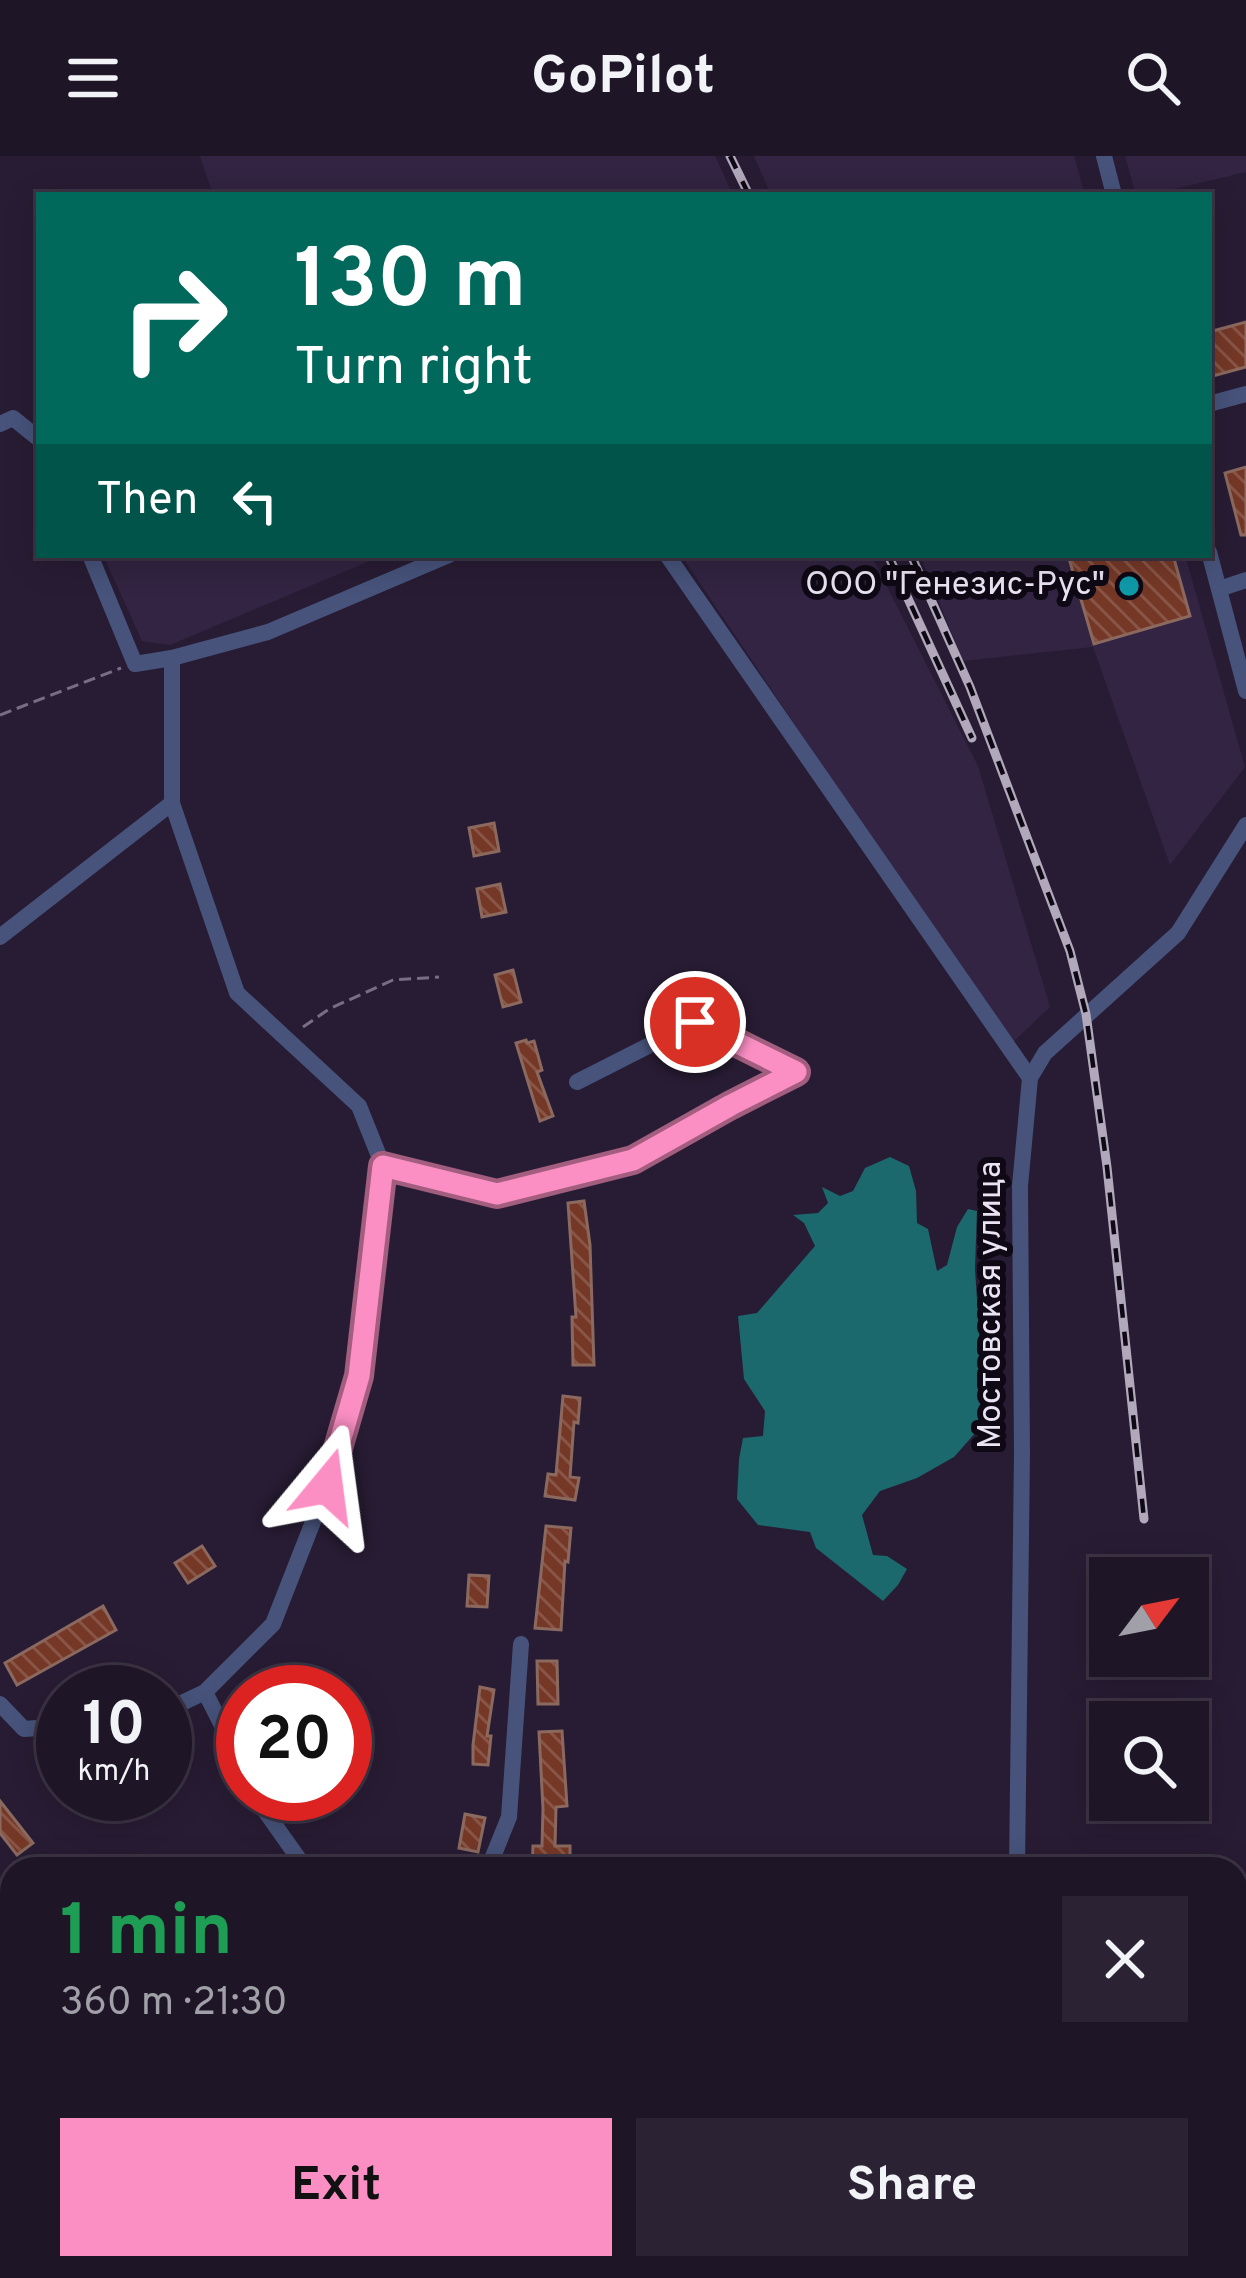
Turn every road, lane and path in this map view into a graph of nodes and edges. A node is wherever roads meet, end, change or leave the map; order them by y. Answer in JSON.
{"nodes":[{"id":1,"x":1104,"y":156,"type":"edge"},
{"id":2,"x":1113,"y":192,"type":"edge"},
{"id":3,"x":1246,"y":394,"type":"edge"},
{"id":4,"x":1212,"y":403,"type":"edge"},
{"id":5,"x":6,"y":421,"type":"edge"},
{"id":6,"x":36,"y":437,"type":"edge"},
{"id":7,"x":91,"y":558,"type":"edge"},
{"id":8,"x":441,"y":558,"type":"edge"},
{"id":9,"x":670,"y":558,"type":"edge"},
{"id":10,"x":1211,"y":558,"type":"edge"},
{"id":11,"x":1246,"y":580,"type":"edge"},
{"id":12,"x":1219,"y":589,"type":"junction"},
{"id":13,"x":172,"y":658,"type":"junction"},
{"id":14,"x":135,"y":664,"type":"junction"},
{"id":15,"x":1246,"y":691,"type":"edge"},
{"id":16,"x":0,"y":715,"type":"edge"},
{"id":17,"x":172,"y":803,"type":"junction"},
{"id":18,"x":1246,"y":825,"type":"edge"},
{"id":19,"x":0,"y":937,"type":"edge"},
{"id":20,"x":439,"y":977,"type":"dead end"},
{"id":21,"x":286,"y":1038,"type":"junction"},
{"id":22,"x":1030,"y":1078,"type":"junction"},
{"id":23,"x":577,"y":1082,"type":"dead end"},
{"id":24,"x":383,"y":1166,"type":"junction"},
{"id":25,"x":521,"y":1644,"type":"dead end"},
{"id":26,"x":205,"y":1692,"type":"junction"},
{"id":27,"x":192,"y":1698,"type":"edge"},
{"id":28,"x":0,"y":1704,"type":"edge"},
{"id":29,"x":216,"y":1714,"type":"edge"},
{"id":30,"x":36,"y":1728,"type":"edge"},
{"id":31,"x":274,"y":1821,"type":"edge"},
{"id":32,"x":298,"y":1857,"type":"edge"},
{"id":33,"x":493,"y":1857,"type":"edge"},
{"id":34,"x":1018,"y":1857,"type":"edge"}],
"edges":[{"from":1,"to":2,"type":"street"},
{"from":3,"to":4,"type":"street"},
{"from":5,"to":6,"type":"street"},
{"from":7,"to":14,"type":"street"},
{"from":8,"to":13,"type":"street"},
{"from":9,"to":22,"type":"street"},
{"from":10,"to":12,"type":"street"},
{"from":11,"to":12,"type":"street"},
{"from":12,"to":15,"type":"street"},
{"from":13,"to":14,"type":"street"},
{"from":13,"to":17,"type":"street"},
{"from":14,"to":16,"type":"path"},
{"from":17,"to":19,"type":"street"},
{"from":17,"to":21,"type":"street"},
{"from":18,"to":22,"type":"street"},
{"from":20,"to":21,"type":"path"},
{"from":21,"to":24,"type":"street"},
{"from":22,"to":34,"type":"street","name":"Мостовская улица"},
{"from":23,"to":24,"type":"street"},
{"from":24,"to":26,"type":"street"},
{"from":25,"to":33,"type":"street"},
{"from":26,"to":27,"type":"street"},
{"from":26,"to":29,"type":"street"},
{"from":28,"to":30,"type":"street"},
{"from":31,"to":32,"type":"street"}]}
